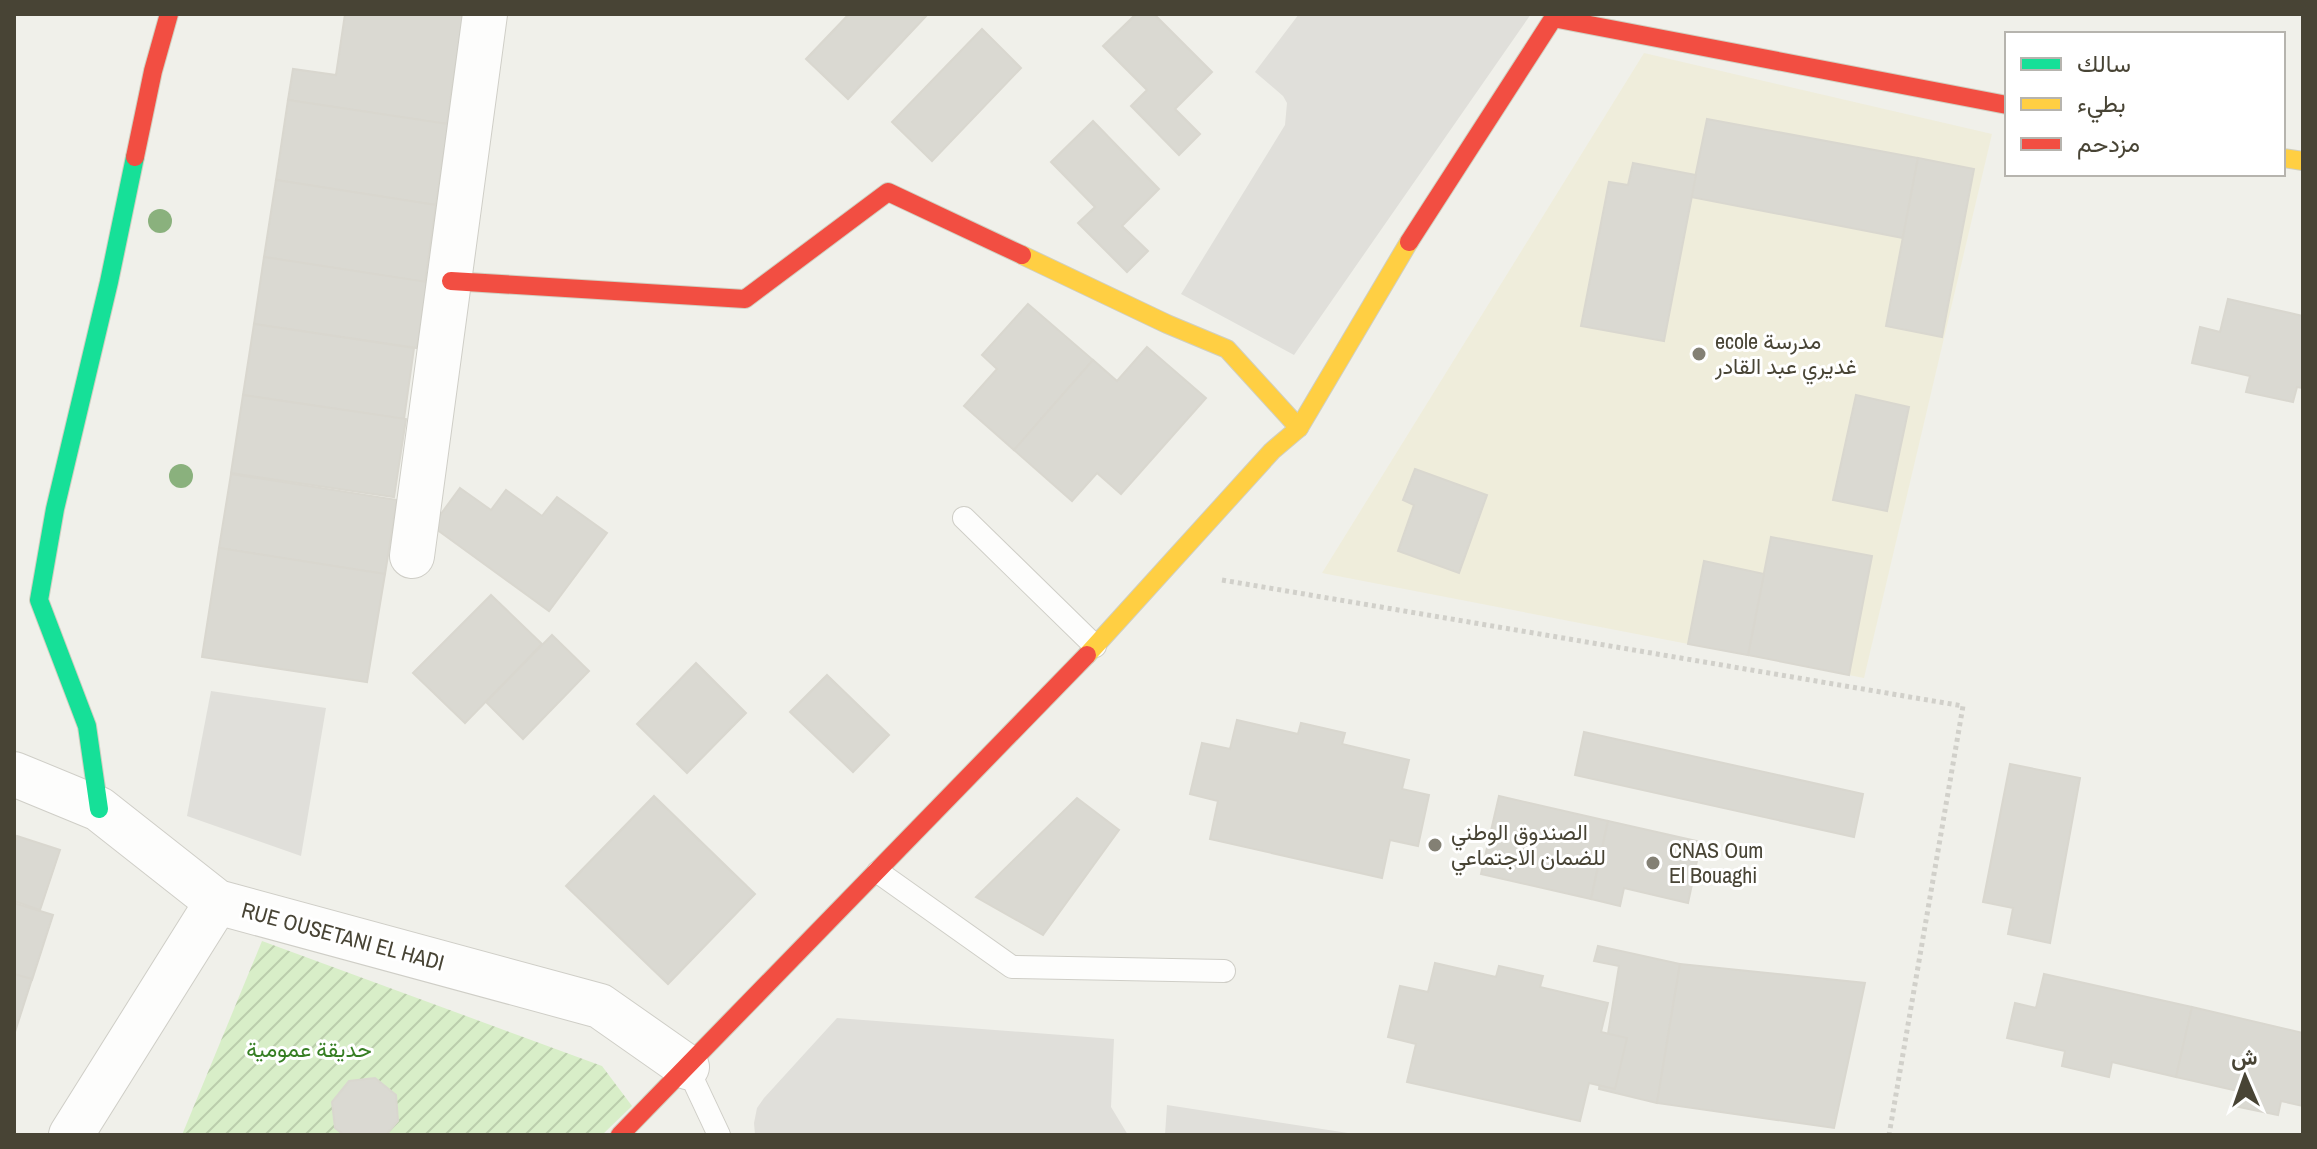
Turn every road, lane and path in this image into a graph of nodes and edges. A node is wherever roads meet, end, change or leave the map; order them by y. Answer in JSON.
{"nodes":[{"id":1,"x":169,"y":14,"type":"edge"},
{"id":2,"x":485,"y":14,"type":"edge"},
{"id":3,"x":1554,"y":16,"type":"edge"},
{"id":4,"x":2005,"y":105,"type":"edge"},
{"id":5,"x":451,"y":281,"type":"junction"},
{"id":6,"x":1299,"y":428,"type":"junction"},
{"id":7,"x":964,"y":518,"type":"dead end"},
{"id":8,"x":412,"y":556,"type":"dead end"},
{"id":9,"x":1163,"y":570,"type":"junction"},
{"id":10,"x":26,"y":594,"type":"edge"},
{"id":11,"x":1095,"y":646,"type":"junction"},
{"id":12,"x":14,"y":774,"type":"edge"},
{"id":13,"x":99,"y":809,"type":"junction"},
{"id":14,"x":878,"y":872,"type":"junction"},
{"id":15,"x":217,"y":902,"type":"junction"},
{"id":16,"x":1224,"y":971,"type":"dead end"},
{"id":17,"x":687,"y":1067,"type":"junction"},
{"id":18,"x":71,"y":1135,"type":"edge"},
{"id":19,"x":620,"y":1135,"type":"edge"},
{"id":20,"x":719,"y":1135,"type":"edge"},
{"id":21,"x":1889,"y":1135,"type":"edge"}],
"edges":[{"from":1,"to":10,"type":"street"},
{"from":2,"to":5,"type":"street"},
{"from":3,"to":4,"type":"street"},
{"from":3,"to":6,"type":"street"},
{"from":5,"to":6,"type":"street"},
{"from":5,"to":8,"type":"street"},
{"from":6,"to":9,"type":"street"},
{"from":7,"to":11,"type":"lane"},
{"from":9,"to":11,"type":"street"},
{"from":9,"to":21,"type":"path"},
{"from":10,"to":13,"type":"street"},
{"from":11,"to":14,"type":"street"},
{"from":12,"to":13,"type":"street","name":"RUE OUSETANI EL HADI"},
{"from":13,"to":15,"type":"street","name":"RUE OUSETANI EL HADI"},
{"from":14,"to":16,"type":"lane"},
{"from":14,"to":17,"type":"street"},
{"from":15,"to":17,"type":"street","name":"RUE OUSETANI EL HADI"},
{"from":15,"to":18,"type":"street"},
{"from":17,"to":19,"type":"street"},
{"from":17,"to":20,"type":"lane"}]}
